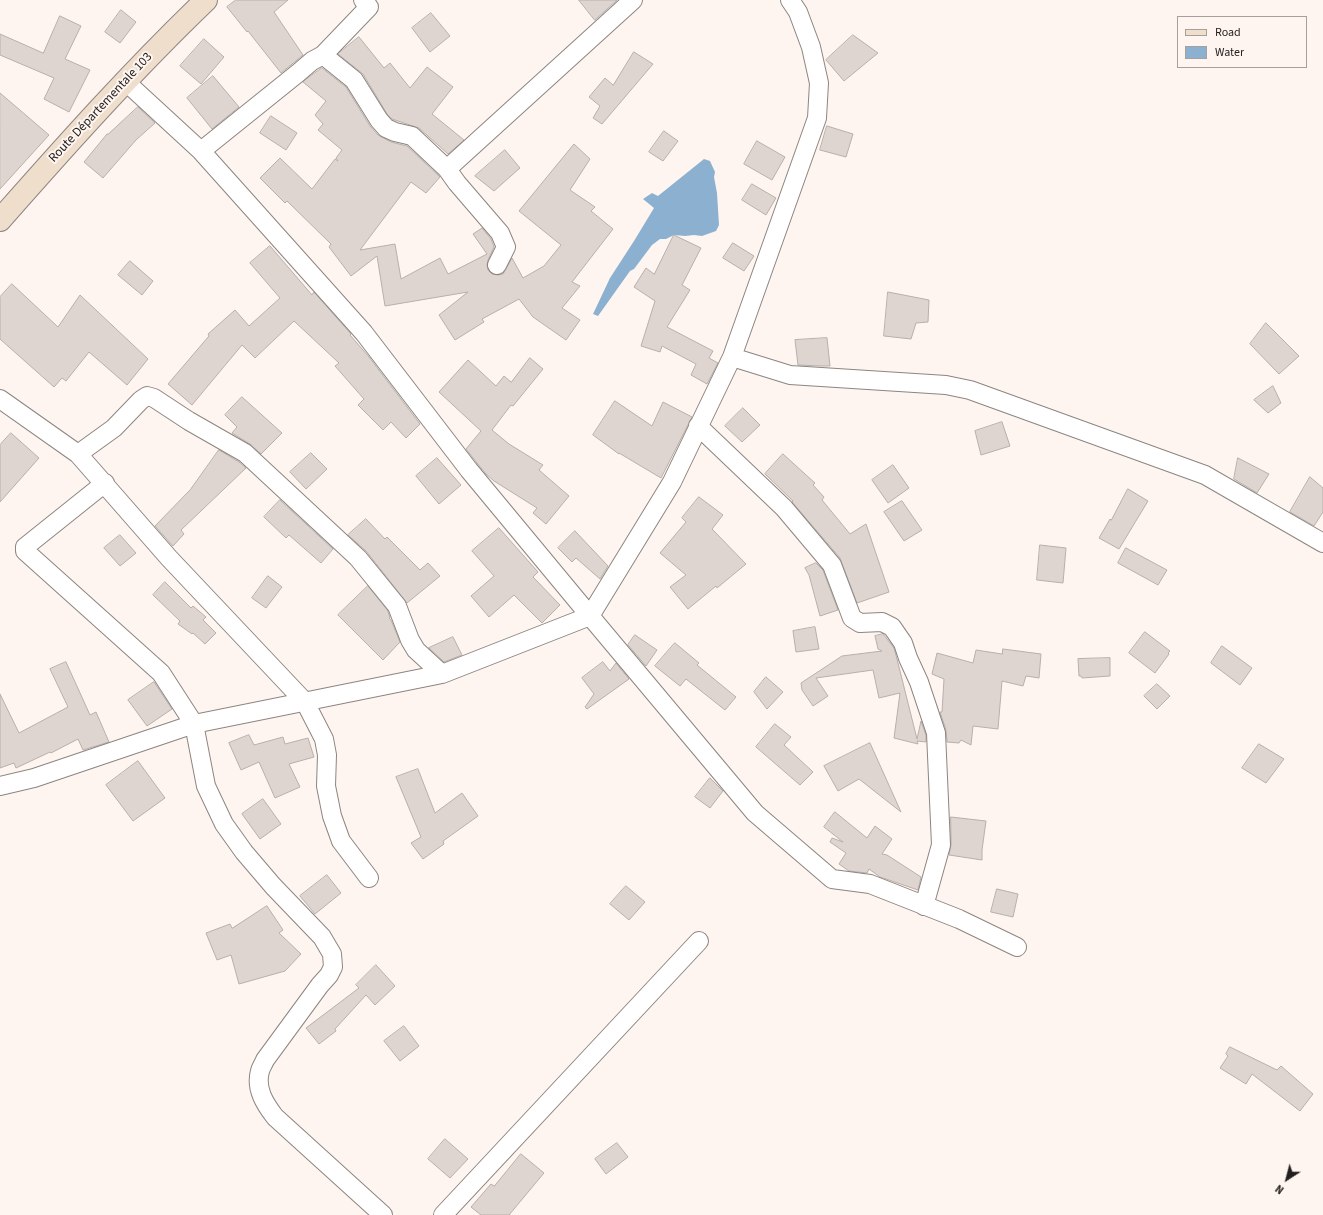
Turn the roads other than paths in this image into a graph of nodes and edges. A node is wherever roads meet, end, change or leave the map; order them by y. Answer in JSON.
{"nodes":[{"id":1,"x":206,"y":0,"type":"edge"},
{"id":2,"x":633,"y":0,"type":"edge"},
{"id":3,"x":790,"y":0,"type":"edge"},
{"id":4,"x":371,"y":2,"type":"edge"},
{"id":5,"x":323,"y":55,"type":"junction"},
{"id":6,"x":126,"y":82,"type":"junction"},
{"id":7,"x":201,"y":151,"type":"junction"},
{"id":8,"x":447,"y":168,"type":"junction"},
{"id":9,"x":0,"y":220,"type":"edge"},
{"id":10,"x":497,"y":265,"type":"dead end"},
{"id":11,"x":732,"y":357,"type":"junction"},
{"id":12,"x":0,"y":399,"type":"edge"},
{"id":13,"x":698,"y":426,"type":"junction"},
{"id":14,"x":78,"y":454,"type":"junction"},
{"id":15,"x":105,"y":484,"type":"junction"},
{"id":16,"x":1323,"y":543,"type":"edge"},
{"id":17,"x":590,"y":616,"type":"junction"},
{"id":18,"x":442,"y":674,"type":"junction"},
{"id":19,"x":305,"y":702,"type":"junction"},
{"id":20,"x":194,"y":724,"type":"junction"},
{"id":21,"x":0,"y":786,"type":"edge"},
{"id":22,"x":369,"y":878,"type":"dead end"},
{"id":23,"x":924,"y":906,"type":"junction"},
{"id":24,"x":699,"y":941,"type":"dead end"},
{"id":25,"x":1017,"y":947,"type":"dead end"},
{"id":26,"x":383,"y":1215,"type":"edge"},
{"id":27,"x":443,"y":1215,"type":"edge"}],
"edges":[{"from":1,"to":6,"type":"main road","name":"Route Départementale 103"},
{"from":2,"to":8,"type":"street"},
{"from":3,"to":11,"type":"street"},
{"from":4,"to":5,"type":"street"},
{"from":5,"to":7,"type":"street"},
{"from":5,"to":8,"type":"street"},
{"from":6,"to":7,"type":"street"},
{"from":6,"to":9,"type":"main road","name":"Route Départementale 103"},
{"from":7,"to":17,"type":"street"},
{"from":8,"to":10,"type":"street"},
{"from":11,"to":13,"type":"street"},
{"from":11,"to":16,"type":"street"},
{"from":12,"to":14,"type":"street"},
{"from":13,"to":17,"type":"street"},
{"from":13,"to":23,"type":"street"},
{"from":14,"to":15,"type":"street"},
{"from":14,"to":18,"type":"street"},
{"from":15,"to":19,"type":"street"},
{"from":15,"to":20,"type":"street"},
{"from":17,"to":18,"type":"street"},
{"from":17,"to":23,"type":"street"},
{"from":18,"to":19,"type":"street"},
{"from":19,"to":20,"type":"street"},
{"from":19,"to":22,"type":"street"},
{"from":20,"to":21,"type":"street"},
{"from":20,"to":26,"type":"street"},
{"from":23,"to":25,"type":"street"},
{"from":24,"to":27,"type":"street"}]}
